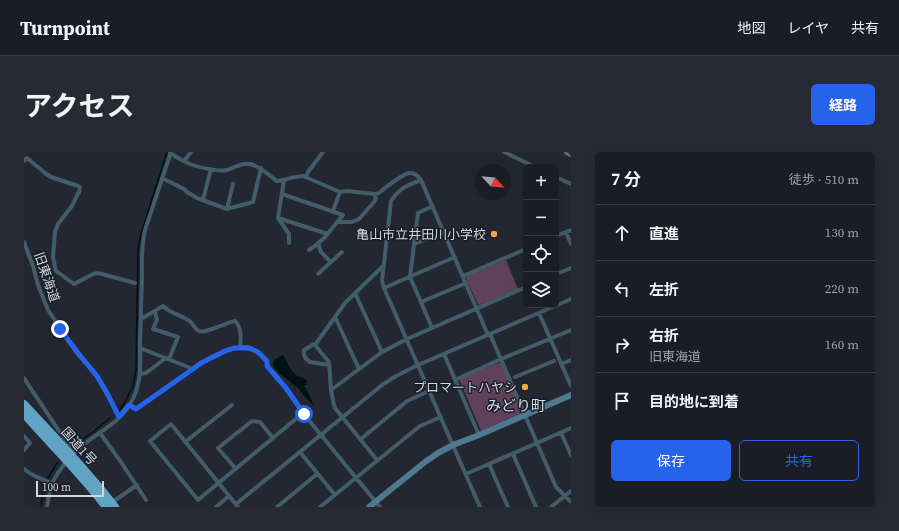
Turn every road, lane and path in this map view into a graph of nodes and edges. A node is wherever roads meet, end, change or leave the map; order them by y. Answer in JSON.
{"nodes":[{"id":1,"x":171,"y":152,"type":"edge"},
{"id":2,"x":191,"y":152,"type":"edge"},
{"id":3,"x":323,"y":152,"type":"edge"},
{"id":4,"x":505,"y":152,"type":"edge"},
{"id":5,"x":567,"y":152,"type":"edge"},
{"id":6,"x":571,"y":154,"type":"edge"},
{"id":7,"x":24,"y":161,"type":"edge"},
{"id":8,"x":184,"y":161,"type":"junction"},
{"id":9,"x":529,"y":164,"type":"edge"},
{"id":10,"x":261,"y":168,"type":"junction"},
{"id":11,"x":211,"y":169,"type":"junction"},
{"id":12,"x":306,"y":177,"type":"junction"},
{"id":13,"x":162,"y":178,"type":"junction"},
{"id":14,"x":559,"y":178,"type":"edge"},
{"id":15,"x":284,"y":180,"type":"junction"},
{"id":16,"x":421,"y":180,"type":"junction"},
{"id":17,"x":233,"y":184,"type":"dead end"},
{"id":18,"x":571,"y":184,"type":"edge"},
{"id":19,"x":340,"y":192,"type":"junction"},
{"id":20,"x":282,"y":194,"type":"junction"},
{"id":21,"x":375,"y":194,"type":"junction"},
{"id":22,"x":203,"y":200,"type":"junction"},
{"id":23,"x":433,"y":206,"type":"junction"},
{"id":24,"x":227,"y":209,"type":"junction"},
{"id":25,"x":333,"y":211,"type":"junction"},
{"id":26,"x":278,"y":218,"type":"junction"},
{"id":27,"x":337,"y":222,"type":"junction"},
{"id":28,"x":571,"y":230,"type":"edge"},
{"id":29,"x":444,"y":232,"type":"junction"},
{"id":30,"x":566,"y":232,"type":"junction"},
{"id":31,"x":328,"y":234,"type":"junction"},
{"id":32,"x":559,"y":235,"type":"edge"},
{"id":33,"x":24,"y":242,"type":"edge"},
{"id":34,"x":289,"y":243,"type":"dead end"},
{"id":35,"x":318,"y":243,"type":"junction"},
{"id":36,"x":414,"y":244,"type":"junction"},
{"id":37,"x":571,"y":244,"type":"edge"},
{"id":38,"x":309,"y":250,"type":"dead end"},
{"id":39,"x":523,"y":250,"type":"edge"},
{"id":40,"x":342,"y":252,"type":"dead end"},
{"id":41,"x":455,"y":257,"type":"junction"},
{"id":42,"x":331,"y":262,"type":"junction"},
{"id":43,"x":383,"y":266,"type":"junction"},
{"id":44,"x":571,"y":268,"type":"edge"},
{"id":45,"x":559,"y":273,"type":"edge"},
{"id":46,"x":318,"y":274,"type":"dead end"},
{"id":47,"x":463,"y":276,"type":"junction"},
{"id":48,"x":410,"y":277,"type":"junction"},
{"id":49,"x":135,"y":283,"type":"dead end"},
{"id":50,"x":466,"y":283,"type":"junction"},
{"id":51,"x":384,"y":288,"type":"junction"},
{"id":52,"x":523,"y":288,"type":"edge"},
{"id":53,"x":355,"y":293,"type":"junction"},
{"id":54,"x":571,"y":299,"type":"edge"},
{"id":55,"x":421,"y":302,"type":"junction"},
{"id":56,"x":477,"y":309,"type":"junction"},
{"id":57,"x":155,"y":312,"type":"junction"},
{"id":58,"x":539,"y":313,"type":"junction"},
{"id":59,"x":335,"y":317,"type":"junction"},
{"id":60,"x":141,"y":319,"type":"junction"},
{"id":61,"x":432,"y":328,"type":"junction"},
{"id":62,"x":571,"y":330,"type":"edge"},
{"id":63,"x":489,"y":334,"type":"junction"},
{"id":64,"x":407,"y":339,"type":"junction"},
{"id":65,"x":550,"y":339,"type":"junction"},
{"id":66,"x":315,"y":345,"type":"junction"},
{"id":67,"x":140,"y":348,"type":"junction"},
{"id":68,"x":240,"y":348,"type":"junction"},
{"id":69,"x":382,"y":352,"type":"junction"},
{"id":70,"x":444,"y":354,"type":"junction"},
{"id":71,"x":168,"y":359,"type":"junction"},
{"id":72,"x":501,"y":359,"type":"junction"},
{"id":73,"x":554,"y":360,"type":"dead end"},
{"id":74,"x":571,"y":360,"type":"edge"},
{"id":75,"x":562,"y":364,"type":"junction"},
{"id":76,"x":329,"y":365,"type":"junction"},
{"id":77,"x":418,"y":365,"type":"junction"},
{"id":78,"x":193,"y":369,"type":"junction"},
{"id":79,"x":359,"y":370,"type":"junction"},
{"id":80,"x":140,"y":374,"type":"junction"},
{"id":81,"x":515,"y":377,"type":"dead end"},
{"id":82,"x":24,"y":378,"type":"edge"},
{"id":83,"x":455,"y":380,"type":"junction"},
{"id":84,"x":571,"y":386,"type":"edge"},
{"id":85,"x":332,"y":390,"type":"junction"},
{"id":86,"x":429,"y":391,"type":"junction"},
{"id":87,"x":571,"y":395,"type":"edge"},
{"id":88,"x":24,"y":404,"type":"edge"},
{"id":89,"x":129,"y":405,"type":"junction"},
{"id":90,"x":232,"y":405,"type":"dead end"},
{"id":91,"x":24,"y":414,"type":"edge"},
{"id":92,"x":304,"y":414,"type":"junction"},
{"id":93,"x":525,"y":414,"type":"junction"},
{"id":94,"x":119,"y":417,"type":"junction"},
{"id":95,"x":343,"y":417,"type":"junction"},
{"id":96,"x":441,"y":417,"type":"junction"},
{"id":97,"x":571,"y":428,"type":"edge"},
{"id":98,"x":100,"y":433,"type":"junction"},
{"id":99,"x":562,"y":433,"type":"junction"},
{"id":100,"x":321,"y":435,"type":"junction"},
{"id":101,"x":479,"y":435,"type":"junction"},
{"id":102,"x":24,"y":436,"type":"edge"},
{"id":103,"x":273,"y":438,"type":"junction"},
{"id":104,"x":360,"y":439,"type":"junction"},
{"id":105,"x":185,"y":442,"type":"junction"},
{"id":106,"x":537,"y":443,"type":"junction"},
{"id":107,"x":452,"y":445,"type":"junction"},
{"id":108,"x":24,"y":450,"type":"edge"},
{"id":109,"x":300,"y":452,"type":"junction"},
{"id":110,"x":513,"y":454,"type":"junction"},
{"id":111,"x":571,"y":455,"type":"edge"},
{"id":112,"x":71,"y":456,"type":"junction"},
{"id":113,"x":378,"y":460,"type":"junction"},
{"id":114,"x":490,"y":464,"type":"junction"},
{"id":115,"x":24,"y":469,"type":"edge"},
{"id":116,"x":236,"y":469,"type":"junction"},
{"id":117,"x":317,"y":474,"type":"junction"},
{"id":118,"x":466,"y":474,"type":"junction"},
{"id":119,"x":356,"y":478,"type":"junction"},
{"id":120,"x":51,"y":483,"type":"junction"},
{"id":121,"x":218,"y":483,"type":"junction"},
{"id":122,"x":137,"y":486,"type":"junction"},
{"id":123,"x":571,"y":490,"type":"edge"},
{"id":124,"x":335,"y":495,"type":"junction"},
{"id":125,"x":229,"y":496,"type":"junction"},
{"id":126,"x":564,"y":496,"type":"junction"},
{"id":127,"x":146,"y":500,"type":"dead end"},
{"id":128,"x":376,"y":502,"type":"junction"},
{"id":129,"x":571,"y":502,"type":"edge"},
{"id":130,"x":111,"y":506,"type":"edge"},
{"id":131,"x":237,"y":506,"type":"edge"},
{"id":132,"x":47,"y":507,"type":"edge"},
{"id":133,"x":216,"y":507,"type":"edge"},
{"id":134,"x":277,"y":507,"type":"edge"},
{"id":135,"x":320,"y":507,"type":"edge"},
{"id":136,"x":369,"y":507,"type":"edge"},
{"id":137,"x":380,"y":507,"type":"edge"},
{"id":138,"x":480,"y":507,"type":"edge"},
{"id":139,"x":508,"y":507,"type":"edge"},
{"id":140,"x":536,"y":507,"type":"edge"},
{"id":141,"x":551,"y":507,"type":"edge"}],
"edges":[{"from":1,"to":8,"type":"street"},
{"from":1,"to":13,"type":"street"},
{"from":2,"to":8,"type":"street"},
{"from":3,"to":12,"type":"street"},
{"from":4,"to":9,"type":"street"},
{"from":5,"to":6,"type":"street"},
{"from":7,"to":49,"type":"street"},
{"from":8,"to":11,"type":"street"},
{"from":10,"to":11,"type":"street"},
{"from":10,"to":15,"type":"street"},
{"from":10,"to":24,"type":"street"},
{"from":11,"to":22,"type":"street"},
{"from":12,"to":15,"type":"street"},
{"from":12,"to":19,"type":"street"},
{"from":13,"to":22,"type":"street"},
{"from":13,"to":60,"type":"street"},
{"from":14,"to":18,"type":"street"},
{"from":15,"to":20,"type":"street"},
{"from":16,"to":21,"type":"street"},
{"from":16,"to":23,"type":"street"},
{"from":16,"to":43,"type":"street"},
{"from":17,"to":24,"type":"street"},
{"from":19,"to":21,"type":"street"},
{"from":19,"to":25,"type":"street"},
{"from":20,"to":25,"type":"street"},
{"from":20,"to":26,"type":"street"},
{"from":21,"to":27,"type":"street"},
{"from":22,"to":24,"type":"street"},
{"from":23,"to":29,"type":"street"},
{"from":23,"to":36,"type":"street"},
{"from":25,"to":27,"type":"street"},
{"from":26,"to":31,"type":"street"},
{"from":26,"to":34,"type":"street"},
{"from":27,"to":31,"type":"street"},
{"from":28,"to":30,"type":"street"},
{"from":29,"to":36,"type":"street"},
{"from":29,"to":41,"type":"street"},
{"from":30,"to":32,"type":"street"},
{"from":30,"to":37,"type":"street"},
{"from":31,"to":35,"type":"street"},
{"from":33,"to":94,"type":"street","name":"旧東海道"},
{"from":35,"to":38,"type":"street"},
{"from":35,"to":42,"type":"street"},
{"from":36,"to":48,"type":"street"},
{"from":39,"to":47,"type":"street"},
{"from":40,"to":42,"type":"street"},
{"from":41,"to":47,"type":"street"},
{"from":41,"to":48,"type":"street"},
{"from":42,"to":46,"type":"street"},
{"from":43,"to":51,"type":"street"},
{"from":43,"to":53,"type":"street"},
{"from":44,"to":45,"type":"street"},
{"from":47,"to":50,"type":"street"},
{"from":48,"to":51,"type":"street"},
{"from":48,"to":55,"type":"street"},
{"from":50,"to":55,"type":"street"},
{"from":50,"to":56,"type":"street"},
{"from":51,"to":64,"type":"street"},
{"from":52,"to":56,"type":"street"},
{"from":53,"to":59,"type":"street"},
{"from":53,"to":69,"type":"street"},
{"from":54,"to":58,"type":"street"},
{"from":55,"to":61,"type":"street"},
{"from":56,"to":61,"type":"street"},
{"from":56,"to":63,"type":"street"},
{"from":57,"to":60,"type":"street"},
{"from":57,"to":68,"type":"street"},
{"from":57,"to":71,"type":"street"},
{"from":58,"to":63,"type":"street"},
{"from":58,"to":65,"type":"street"},
{"from":59,"to":66,"type":"street"},
{"from":59,"to":79,"type":"street"},
{"from":60,"to":67,"type":"street"},
{"from":61,"to":64,"type":"street"},
{"from":62,"to":65,"type":"street"},
{"from":63,"to":70,"type":"street"},
{"from":63,"to":72,"type":"street"},
{"from":64,"to":69,"type":"street"},
{"from":64,"to":77,"type":"street"},
{"from":65,"to":72,"type":"street"},
{"from":65,"to":75,"type":"street"},
{"from":66,"to":76,"type":"street"},
{"from":66,"to":76,"type":"street"},
{"from":67,"to":71,"type":"street"},
{"from":67,"to":80,"type":"street"},
{"from":68,"to":78,"type":"street"},
{"from":68,"to":92,"type":"street"},
{"from":69,"to":79,"type":"street"},
{"from":70,"to":77,"type":"street"},
{"from":70,"to":83,"type":"street"},
{"from":71,"to":78,"type":"street"},
{"from":71,"to":80,"type":"street"},
{"from":72,"to":83,"type":"street"},
{"from":72,"to":93,"type":"street"},
{"from":73,"to":81,"type":"street"},
{"from":74,"to":75,"type":"street"},
{"from":75,"to":84,"type":"street"},
{"from":76,"to":85,"type":"street"},
{"from":77,"to":86,"type":"street"},
{"from":77,"to":95,"type":"street"},
{"from":78,"to":89,"type":"street"},
{"from":79,"to":85,"type":"street"},
{"from":80,"to":89,"type":"street"},
{"from":82,"to":112,"type":"street"},
{"from":83,"to":101,"type":"street"},
{"from":85,"to":95,"type":"street"},
{"from":86,"to":96,"type":"street"},
{"from":86,"to":104,"type":"street"},
{"from":87,"to":93,"type":"street"},
{"from":88,"to":112,"type":"highway","name":"国道1号"},
{"from":89,"to":94,"type":"street"},
{"from":90,"to":105,"type":"street"},
{"from":91,"to":112,"type":"highway","name":"国道1号"},
{"from":92,"to":100,"type":"street"},
{"from":92,"to":103,"type":"street"},
{"from":93,"to":101,"type":"street"},
{"from":93,"to":106,"type":"street"},
{"from":94,"to":98,"type":"street"},
{"from":95,"to":100,"type":"street"},
{"from":95,"to":104,"type":"street"},
{"from":96,"to":107,"type":"street"},
{"from":96,"to":113,"type":"street"},
{"from":97,"to":99,"type":"street"},
{"from":98,"to":112,"type":"street"},
{"from":98,"to":122,"type":"street"},
{"from":99,"to":106,"type":"street"},
{"from":99,"to":111,"type":"street"},
{"from":100,"to":109,"type":"street"},
{"from":100,"to":119,"type":"street"},
{"from":101,"to":107,"type":"street"},
{"from":102,"to":108,"type":"street"},
{"from":103,"to":116,"type":"street"},
{"from":103,"to":116,"type":"street"},
{"from":104,"to":113,"type":"street"},
{"from":105,"to":121,"type":"street"},
{"from":105,"to":121,"type":"street"},
{"from":106,"to":110,"type":"street"},
{"from":106,"to":126,"type":"street"},
{"from":107,"to":118,"type":"street"},
{"from":107,"to":128,"type":"street"},
{"from":109,"to":117,"type":"street"},
{"from":109,"to":131,"type":"street"},
{"from":110,"to":114,"type":"street"},
{"from":110,"to":140,"type":"street"},
{"from":112,"to":120,"type":"street"},
{"from":112,"to":130,"type":"highway","name":"国道1号"},
{"from":113,"to":119,"type":"street"},
{"from":114,"to":118,"type":"street"},
{"from":114,"to":139,"type":"street"},
{"from":115,"to":120,"type":"street"},
{"from":116,"to":121,"type":"street"},
{"from":117,"to":124,"type":"street"},
{"from":117,"to":134,"type":"street"},
{"from":118,"to":138,"type":"street"},
{"from":119,"to":124,"type":"street"},
{"from":119,"to":128,"type":"street"},
{"from":120,"to":132,"type":"street"},
{"from":121,"to":125,"type":"street"},
{"from":122,"to":127,"type":"street"},
{"from":122,"to":130,"type":"street"},
{"from":123,"to":126,"type":"street"},
{"from":124,"to":135,"type":"street"},
{"from":125,"to":131,"type":"street"},
{"from":125,"to":133,"type":"street"},
{"from":126,"to":129,"type":"street"},
{"from":126,"to":141,"type":"street"},
{"from":128,"to":136,"type":"street"},
{"from":128,"to":137,"type":"street"}]}
